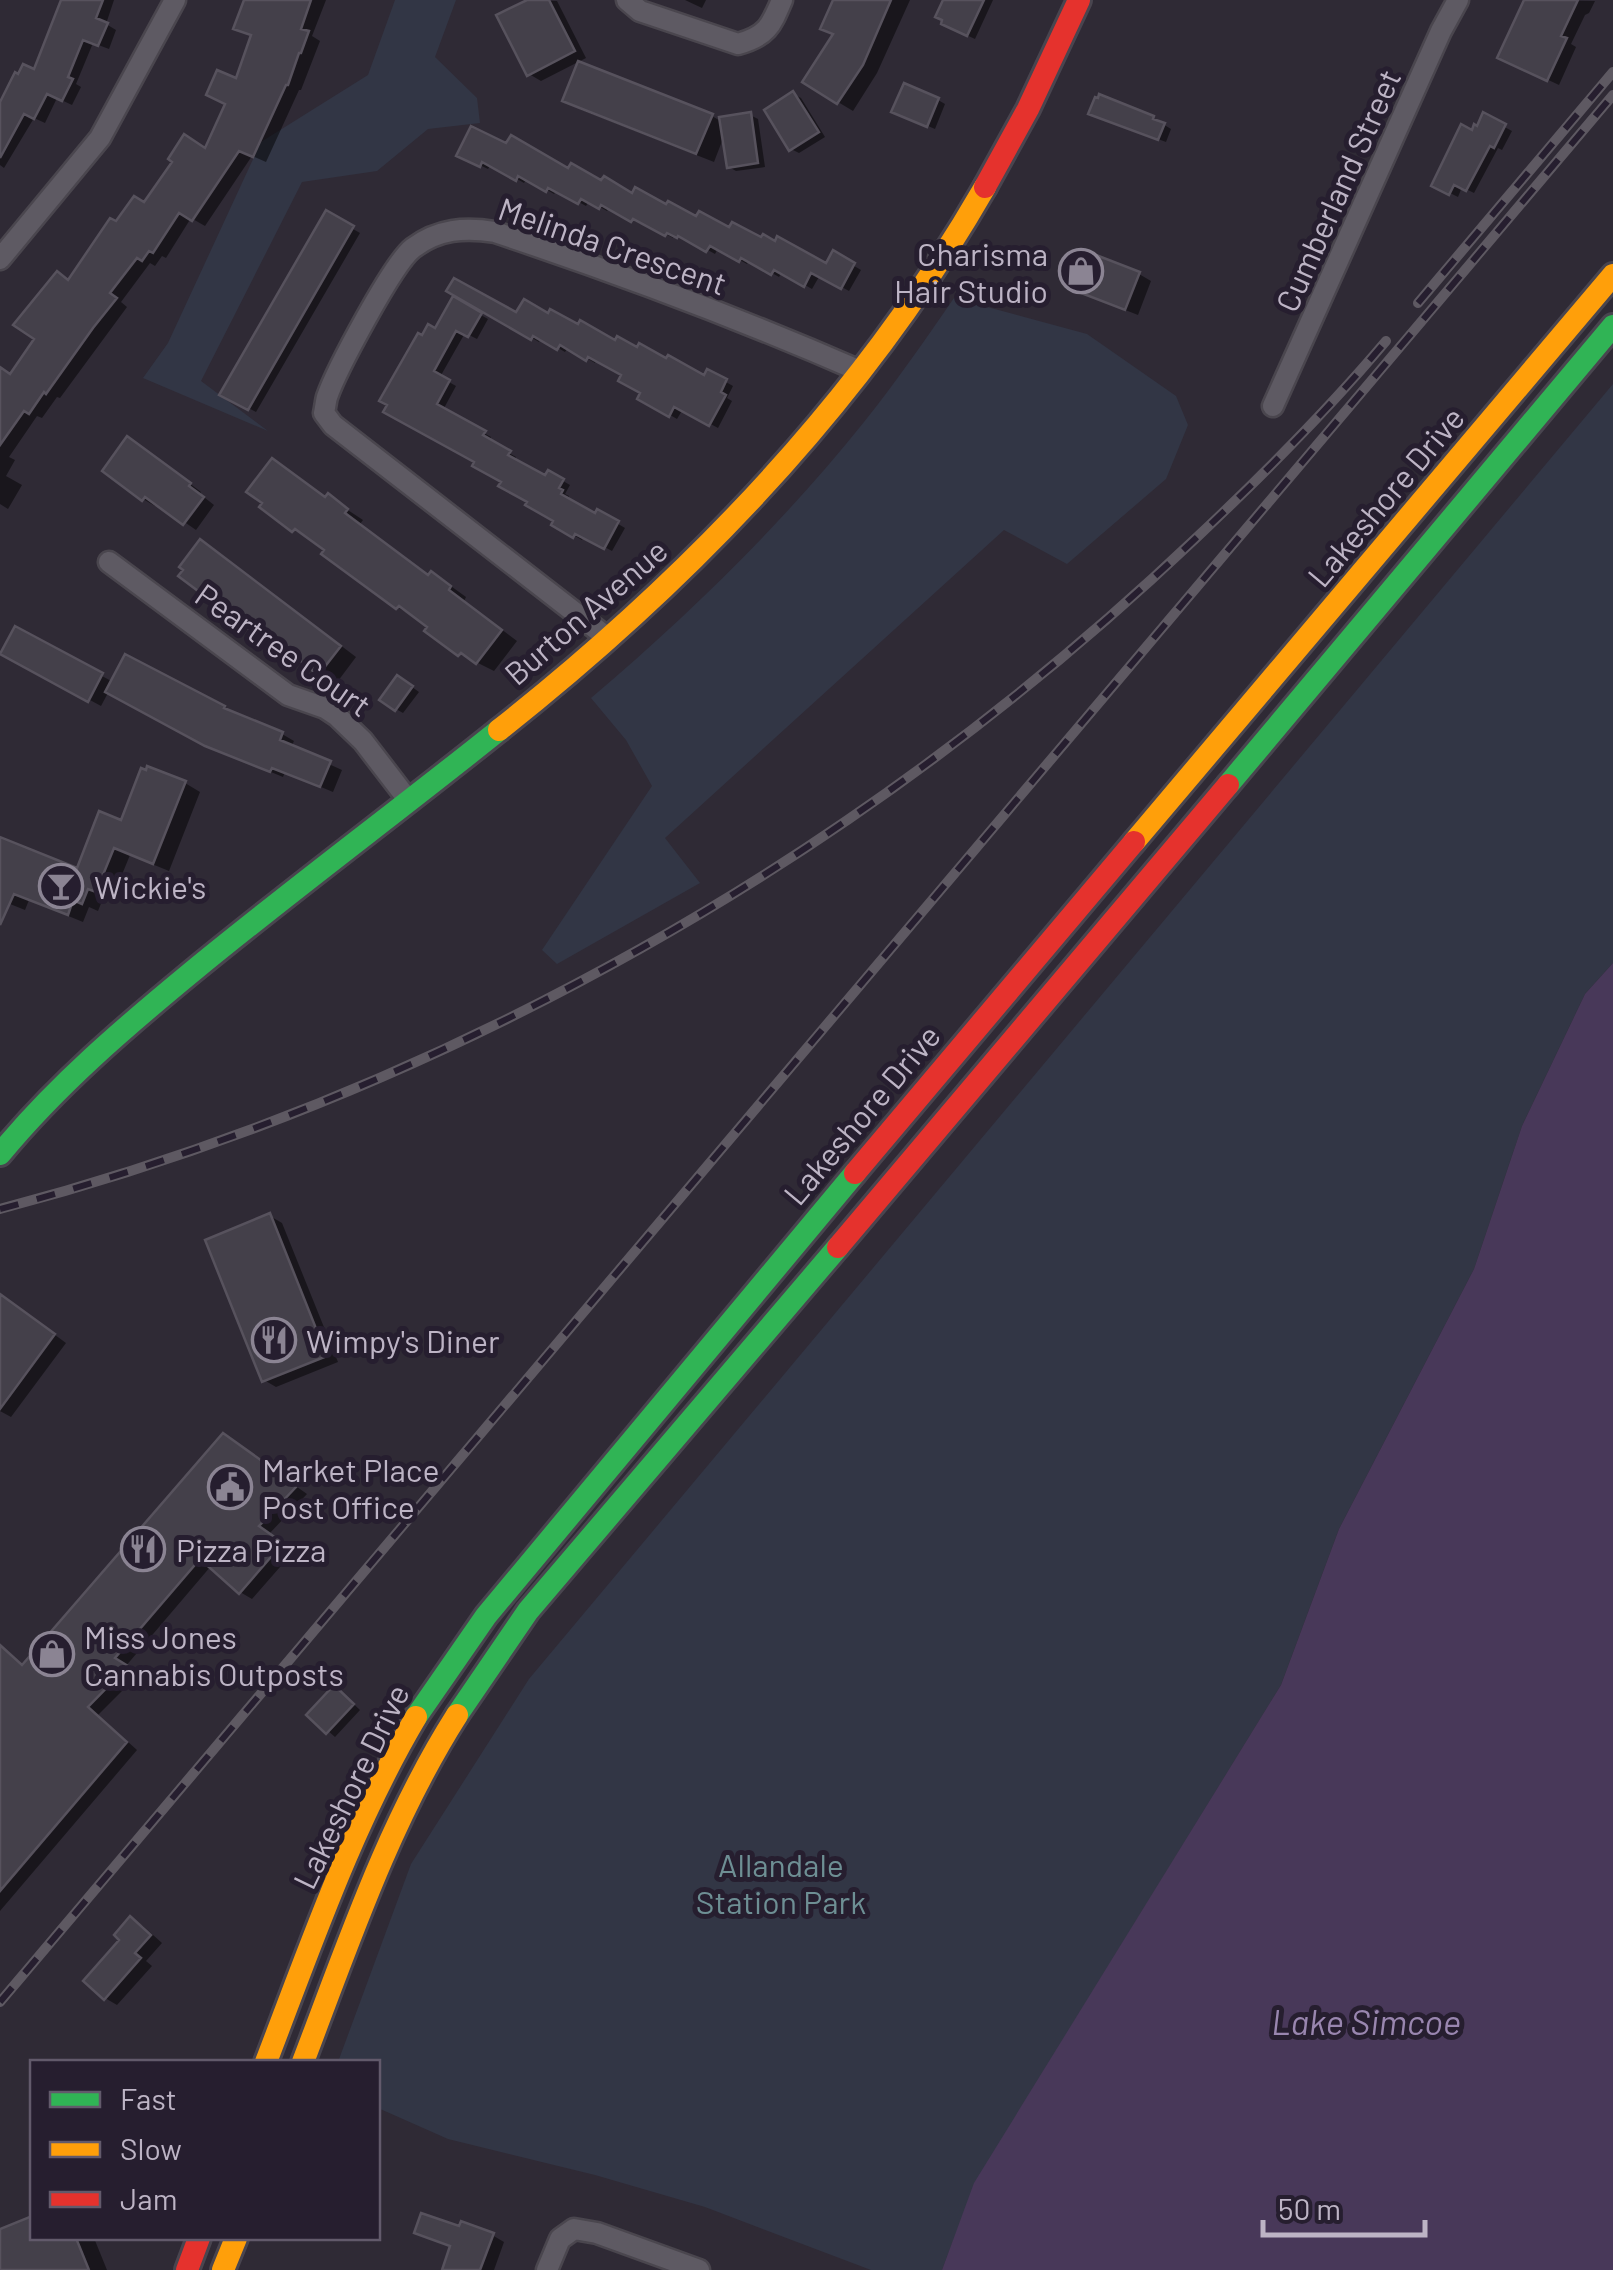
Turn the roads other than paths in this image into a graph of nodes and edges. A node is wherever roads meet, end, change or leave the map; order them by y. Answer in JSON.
{"nodes":[{"id":1,"x":175,"y":0,"type":"edge"},
{"id":2,"x":626,"y":0,"type":"edge"},
{"id":3,"x":782,"y":0,"type":"edge"},
{"id":4,"x":1079,"y":0,"type":"edge"},
{"id":5,"x":1458,"y":0,"type":"edge"},
{"id":6,"x":0,"y":258,"type":"edge"},
{"id":7,"x":1613,"y":275,"type":"edge"},
{"id":8,"x":1613,"y":326,"type":"edge"},
{"id":9,"x":860,"y":371,"type":"junction"},
{"id":10,"x":1273,"y":406,"type":"dead end"},
{"id":11,"x":109,"y":562,"type":"dead end"},
{"id":12,"x":610,"y":639,"type":"junction"},
{"id":13,"x":409,"y":801,"type":"junction"},
{"id":14,"x":0,"y":1154,"type":"edge"},
{"id":15,"x":267,"y":2060,"type":"edge"},
{"id":16,"x":305,"y":2060,"type":"edge"},
{"id":17,"x":198,"y":2240,"type":"edge"},
{"id":18,"x":235,"y":2240,"type":"edge"},
{"id":19,"x":187,"y":2270,"type":"edge"},
{"id":20,"x":223,"y":2270,"type":"edge"},
{"id":21,"x":547,"y":2270,"type":"edge"},
{"id":22,"x":698,"y":2270,"type":"edge"}],
"edges":[{"from":1,"to":6,"type":"street"},
{"from":2,"to":3,"type":"street"},
{"from":4,"to":9,"type":"main road","name":"Burton Avenue"},
{"from":5,"to":10,"type":"street","name":"Cumberland Street"},
{"from":7,"to":15,"type":"main road","name":"Lakeshore Drive"},
{"from":8,"to":16,"type":"main road","name":"Lakeshore Drive"},
{"from":9,"to":12,"type":"main road","name":"Burton Avenue"},
{"from":9,"to":12,"type":"street","name":"Melinda Crescent"},
{"from":11,"to":13,"type":"street","name":"Peartree Court"},
{"from":12,"to":13,"type":"main road","name":"Burton Avenue"},
{"from":13,"to":14,"type":"main road","name":"Burton Avenue"},
{"from":17,"to":19,"type":"main road"},
{"from":18,"to":20,"type":"main road"},
{"from":21,"to":22,"type":"street"}]}
